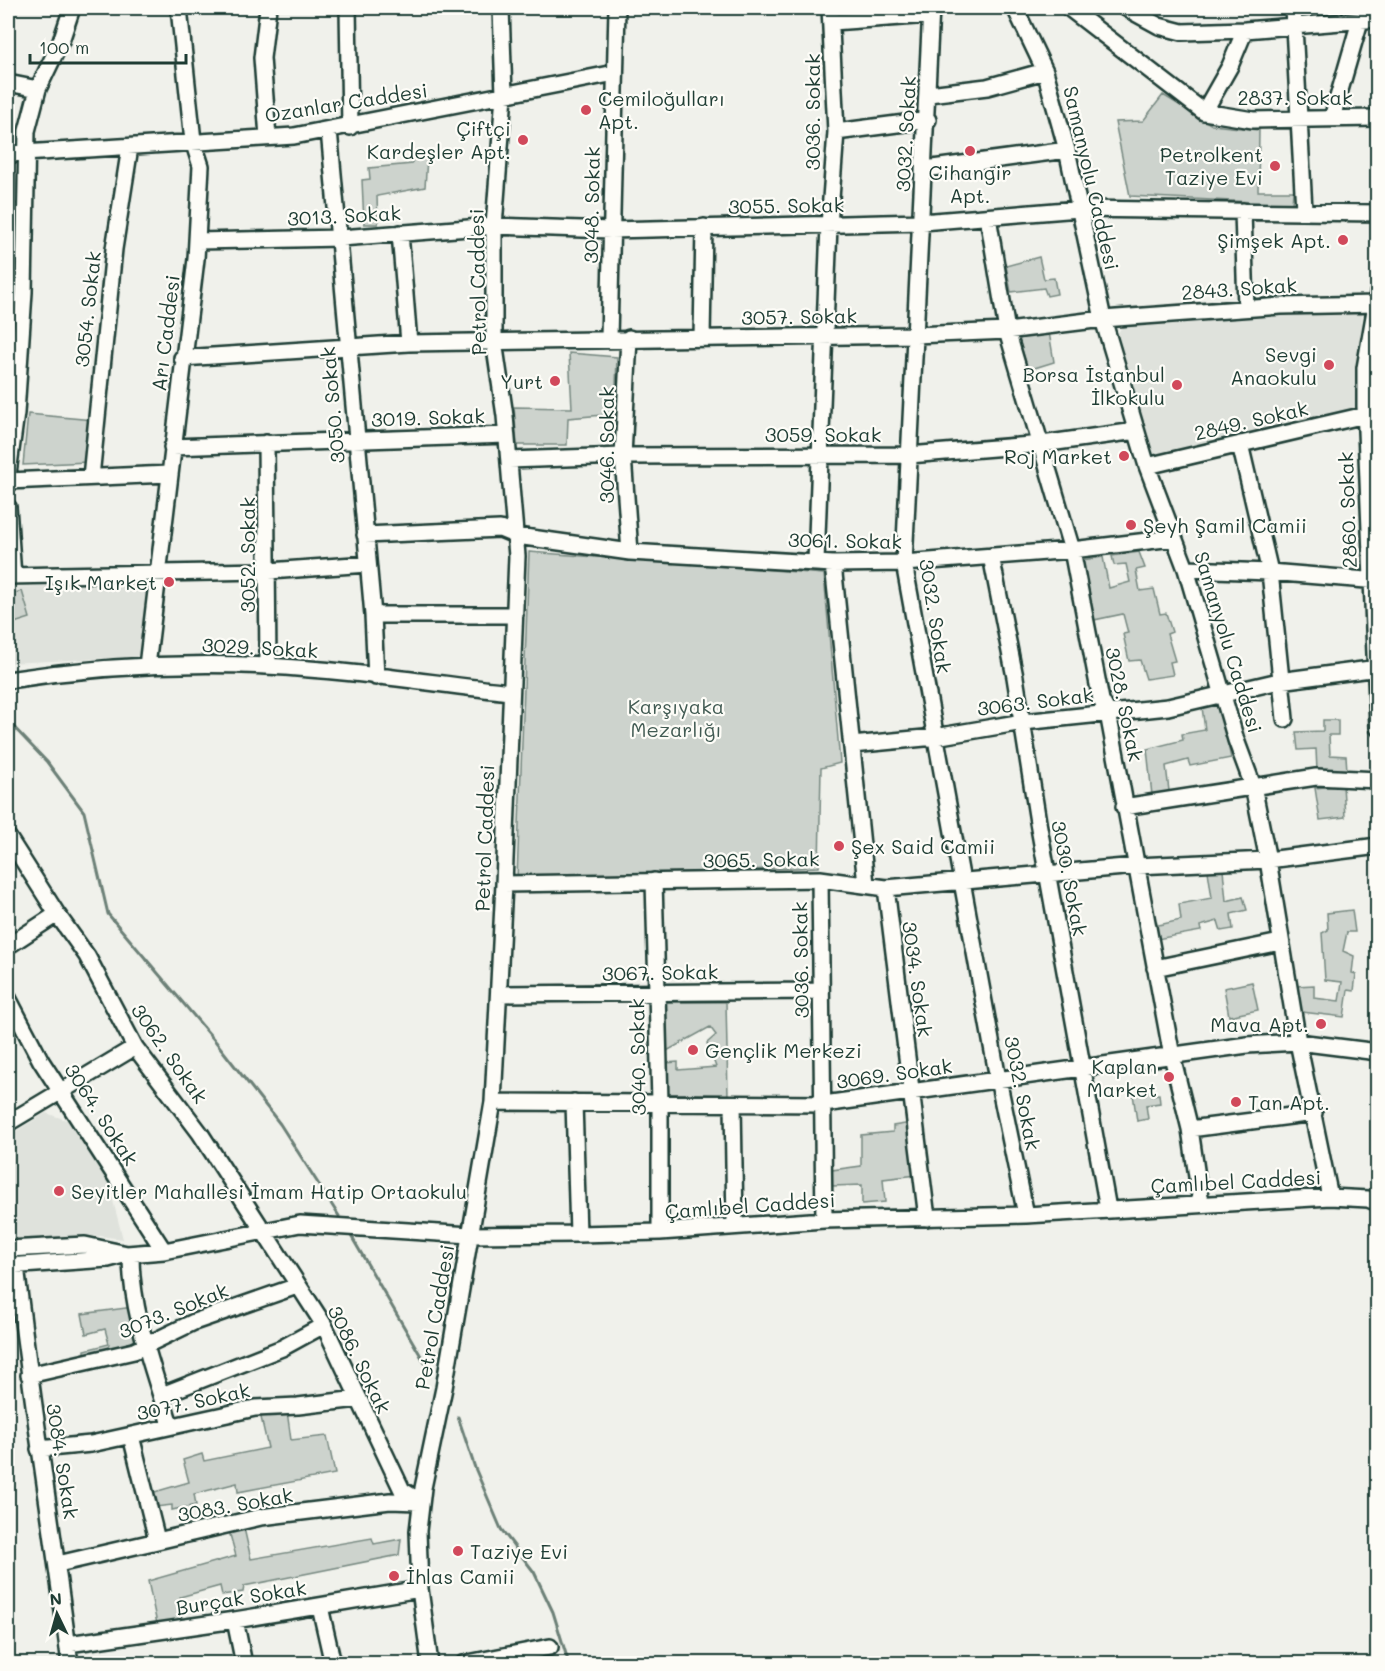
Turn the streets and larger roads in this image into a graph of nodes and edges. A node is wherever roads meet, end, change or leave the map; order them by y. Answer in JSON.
{"nodes":[{"id":1,"x":72,"y":8,"type":"edge"},
{"id":2,"x":179,"y":8,"type":"edge"},
{"id":3,"x":268,"y":8,"type":"edge"},
{"id":4,"x":348,"y":8,"type":"edge"},
{"id":5,"x":501,"y":8,"type":"edge"},
{"id":6,"x":617,"y":8,"type":"edge"},
{"id":7,"x":1015,"y":8,"type":"edge"},
{"id":8,"x":1069,"y":8,"type":"edge"},
{"id":9,"x":1126,"y":8,"type":"edge"},
{"id":10,"x":1293,"y":8,"type":"edge"},
{"id":11,"x":931,"y":11,"type":"edge"},
{"id":12,"x":831,"y":15,"type":"edge"},
{"id":13,"x":1377,"y":19,"type":"edge"},
{"id":14,"x":1360,"y":21,"type":"junction"},
{"id":15,"x":1293,"y":27,"type":"junction"},
{"id":16,"x":1245,"y":30,"type":"junction"},
{"id":17,"x":1045,"y":71,"type":"junction"},
{"id":18,"x":615,"y":73,"type":"junction"},
{"id":19,"x":8,"y":83,"type":"edge"},
{"id":20,"x":38,"y":88,"type":"junction"},
{"id":21,"x":929,"y":94,"type":"junction"},
{"id":22,"x":504,"y":95,"type":"junction"},
{"id":23,"x":1204,"y":112,"type":"junction"},
{"id":24,"x":1332,"y":118,"type":"junction"},
{"id":25,"x":1377,"y":118,"type":"edge"},
{"id":26,"x":1297,"y":119,"type":"junction"},
{"id":27,"x":928,"y":120,"type":"junction"},
{"id":28,"x":350,"y":127,"type":"junction"},
{"id":29,"x":329,"y":130,"type":"junction"},
{"id":30,"x":836,"y":132,"type":"junction"},
{"id":31,"x":268,"y":137,"type":"junction"},
{"id":32,"x":193,"y":141,"type":"junction"},
{"id":33,"x":130,"y":147,"type":"junction"},
{"id":34,"x":1068,"y":150,"type":"junction"},
{"id":35,"x":25,"y":152,"type":"junction"},
{"id":36,"x":8,"y":154,"type":"edge"},
{"id":37,"x":925,"y":169,"type":"junction"},
{"id":38,"x":1078,"y":209,"type":"junction"},
{"id":39,"x":1304,"y":210,"type":"junction"},
{"id":40,"x":1242,"y":211,"type":"junction"},
{"id":41,"x":1377,"y":213,"type":"edge"},
{"id":42,"x":988,"y":217,"type":"junction"},
{"id":43,"x":922,"y":222,"type":"junction"},
{"id":44,"x":829,"y":225,"type":"junction"},
{"id":45,"x":494,"y":226,"type":"junction"},
{"id":46,"x":704,"y":227,"type":"junction"},
{"id":47,"x":611,"y":230,"type":"junction"},
{"id":48,"x":400,"y":233,"type":"junction"},
{"id":49,"x":341,"y":238,"type":"junction"},
{"id":50,"x":197,"y":241,"type":"junction"},
{"id":51,"x":8,"y":292,"type":"edge"},
{"id":52,"x":24,"y":292,"type":"junction"},
{"id":53,"x":1376,"y":300,"type":"edge"},
{"id":54,"x":1246,"y":308,"type":"junction"},
{"id":55,"x":1103,"y":319,"type":"junction"},
{"id":56,"x":1007,"y":331,"type":"junction"},
{"id":57,"x":915,"y":336,"type":"junction"},
{"id":58,"x":825,"y":337,"type":"junction"},
{"id":59,"x":609,"y":338,"type":"junction"},
{"id":60,"x":628,"y":338,"type":"junction"},
{"id":61,"x":702,"y":338,"type":"junction"},
{"id":62,"x":495,"y":341,"type":"junction"},
{"id":63,"x":409,"y":343,"type":"junction"},
{"id":64,"x":348,"y":346,"type":"junction"},
{"id":65,"x":182,"y":358,"type":"junction"},
{"id":66,"x":1369,"y":410,"type":"edge"},
{"id":67,"x":12,"y":413,"type":"edge"},
{"id":68,"x":1136,"y":431,"type":"junction"},
{"id":69,"x":506,"y":435,"type":"junction"},
{"id":70,"x":356,"y":441,"type":"junction"},
{"id":71,"x":266,"y":443,"type":"junction"},
{"id":72,"x":1042,"y":444,"type":"junction"},
{"id":73,"x":1240,"y":444,"type":"junction"},
{"id":74,"x":172,"y":447,"type":"junction"},
{"id":75,"x":820,"y":455,"type":"junction"},
{"id":76,"x":909,"y":455,"type":"junction"},
{"id":77,"x":623,"y":456,"type":"junction"},
{"id":78,"x":509,"y":460,"type":"junction"},
{"id":79,"x":1147,"y":466,"type":"junction"},
{"id":80,"x":8,"y":473,"type":"edge"},
{"id":81,"x":169,"y":474,"type":"junction"},
{"id":82,"x":91,"y":477,"type":"junction"},
{"id":83,"x":8,"y":480,"type":"edge"},
{"id":84,"x":8,"y":507,"type":"edge"},
{"id":85,"x":365,"y":536,"type":"junction"},
{"id":86,"x":517,"y":537,"type":"junction"},
{"id":87,"x":1173,"y":538,"type":"junction"},
{"id":88,"x":1072,"y":550,"type":"junction"},
{"id":89,"x":630,"y":552,"type":"junction"},
{"id":90,"x":991,"y":556,"type":"junction"},
{"id":91,"x":816,"y":562,"type":"junction"},
{"id":92,"x":904,"y":563,"type":"junction"},
{"id":93,"x":368,"y":564,"type":"junction"},
{"id":94,"x":833,"y":564,"type":"junction"},
{"id":95,"x":1186,"y":569,"type":"junction"},
{"id":96,"x":269,"y":570,"type":"junction"},
{"id":97,"x":1270,"y":572,"type":"junction"},
{"id":98,"x":159,"y":574,"type":"junction"},
{"id":99,"x":10,"y":576,"type":"edge"},
{"id":100,"x":1374,"y":581,"type":"edge"},
{"id":101,"x":373,"y":615,"type":"junction"},
{"id":102,"x":515,"y":615,"type":"junction"},
{"id":103,"x":147,"y":666,"type":"junction"},
{"id":104,"x":268,"y":666,"type":"junction"},
{"id":105,"x":1376,"y":668,"type":"edge"},
{"id":106,"x":376,"y":677,"type":"junction"},
{"id":107,"x":8,"y":680,"type":"edge"},
{"id":108,"x":1279,"y":681,"type":"junction"},
{"id":109,"x":510,"y":692,"type":"junction"},
{"id":110,"x":1222,"y":694,"type":"junction"},
{"id":111,"x":1108,"y":713,"type":"junction"},
{"id":112,"x":1285,"y":719,"type":"dead end"},
{"id":113,"x":1023,"y":722,"type":"junction"},
{"id":114,"x":1377,"y":728,"type":"edge"},
{"id":115,"x":935,"y":737,"type":"junction"},
{"id":116,"x":852,"y":745,"type":"junction"},
{"id":117,"x":1377,"y":780,"type":"edge"},
{"id":118,"x":1252,"y":786,"type":"junction"},
{"id":119,"x":1124,"y":807,"type":"junction"},
{"id":120,"x":8,"y":837,"type":"edge"},
{"id":121,"x":1377,"y":846,"type":"edge"},
{"id":122,"x":1268,"y":860,"type":"junction"},
{"id":123,"x":1136,"y":866,"type":"junction"},
{"id":124,"x":1048,"y":874,"type":"junction"},
{"id":125,"x":820,"y":879,"type":"junction"},
{"id":126,"x":654,"y":881,"type":"junction"},
{"id":127,"x":964,"y":882,"type":"junction"},
{"id":128,"x":504,"y":884,"type":"junction"},
{"id":129,"x":866,"y":884,"type":"junction"},
{"id":130,"x":885,"y":888,"type":"junction"},
{"id":131,"x":57,"y":914,"type":"junction"},
{"id":132,"x":1281,"y":942,"type":"junction"},
{"id":133,"x":8,"y":946,"type":"edge"},
{"id":134,"x":1155,"y":968,"type":"junction"},
{"id":135,"x":821,"y":991,"type":"junction"},
{"id":136,"x":499,"y":994,"type":"junction"},
{"id":137,"x":657,"y":994,"type":"junction"},
{"id":138,"x":8,"y":998,"type":"edge"},
{"id":139,"x":1298,"y":1042,"type":"junction"},
{"id":140,"x":135,"y":1047,"type":"junction"},
{"id":141,"x":1377,"y":1052,"type":"edge"},
{"id":142,"x":1172,"y":1056,"type":"junction"},
{"id":143,"x":1084,"y":1066,"type":"junction"},
{"id":144,"x":998,"y":1079,"type":"junction"},
{"id":145,"x":62,"y":1091,"type":"junction"},
{"id":146,"x":912,"y":1093,"type":"junction"},
{"id":147,"x":492,"y":1102,"type":"junction"},
{"id":148,"x":574,"y":1102,"type":"junction"},
{"id":149,"x":660,"y":1102,"type":"junction"},
{"id":150,"x":733,"y":1104,"type":"junction"},
{"id":151,"x":824,"y":1104,"type":"junction"},
{"id":152,"x":1314,"y":1113,"type":"junction"},
{"id":153,"x":8,"y":1123,"type":"edge"},
{"id":154,"x":1190,"y":1129,"type":"junction"},
{"id":155,"x":1330,"y":1197,"type":"junction"},
{"id":156,"x":1377,"y":1203,"type":"edge"},
{"id":157,"x":1201,"y":1204,"type":"junction"},
{"id":158,"x":1108,"y":1209,"type":"junction"},
{"id":159,"x":1026,"y":1215,"type":"junction"},
{"id":160,"x":927,"y":1218,"type":"junction"},
{"id":161,"x":824,"y":1220,"type":"junction"},
{"id":162,"x":735,"y":1226,"type":"junction"},
{"id":163,"x":262,"y":1231,"type":"junction"},
{"id":164,"x":660,"y":1232,"type":"junction"},
{"id":165,"x":578,"y":1234,"type":"junction"},
{"id":166,"x":470,"y":1235,"type":"junction"},
{"id":167,"x":8,"y":1249,"type":"edge"},
{"id":168,"x":164,"y":1251,"type":"junction"},
{"id":169,"x":129,"y":1254,"type":"junction"},
{"id":170,"x":12,"y":1265,"type":"edge"},
{"id":171,"x":297,"y":1286,"type":"junction"},
{"id":172,"x":324,"y":1326,"type":"junction"},
{"id":173,"x":146,"y":1346,"type":"junction"},
{"id":174,"x":29,"y":1375,"type":"junction"},
{"id":175,"x":162,"y":1395,"type":"junction"},
{"id":176,"x":358,"y":1399,"type":"junction"},
{"id":177,"x":170,"y":1425,"type":"junction"},
{"id":178,"x":130,"y":1436,"type":"junction"},
{"id":179,"x":39,"y":1449,"type":"junction"},
{"id":180,"x":421,"y":1502,"type":"junction"},
{"id":181,"x":157,"y":1540,"type":"junction"},
{"id":182,"x":58,"y":1564,"type":"junction"},
{"id":183,"x":420,"y":1589,"type":"junction"},
{"id":184,"x":320,"y":1607,"type":"junction"},
{"id":185,"x":235,"y":1620,"type":"junction"},
{"id":186,"x":68,"y":1644,"type":"junction"},
{"id":187,"x":550,"y":1647,"type":"dead end"},
{"id":188,"x":70,"y":1664,"type":"edge"},
{"id":189,"x":244,"y":1664,"type":"edge"},
{"id":190,"x":333,"y":1664,"type":"edge"},
{"id":191,"x":430,"y":1664,"type":"edge"},
{"id":192,"x":463,"y":1664,"type":"edge"}],
"edges":[{"from":1,"to":20,"type":"street"},
{"from":2,"to":32,"type":"street","name":"Arı Caddesi"},
{"from":3,"to":31,"type":"street"},
{"from":4,"to":28,"type":"street"},
{"from":5,"to":22,"type":"street","name":"Petrol Caddesi"},
{"from":6,"to":18,"type":"street","name":"3048. Sokak"},
{"from":7,"to":17,"type":"street","name":"Samanyolu Caddesi"},
{"from":8,"to":23,"type":"street","name":"2837. Sokak"},
{"from":9,"to":16,"type":"street"},
{"from":10,"to":15,"type":"street"},
{"from":11,"to":12,"type":"street"},
{"from":11,"to":21,"type":"street","name":"3032. Sokak"},
{"from":12,"to":30,"type":"street","name":"3036. Sokak"},
{"from":13,"to":14,"type":"street"},
{"from":14,"to":15,"type":"street"},
{"from":14,"to":24,"type":"street"},
{"from":15,"to":16,"type":"street"},
{"from":15,"to":26,"type":"street"},
{"from":16,"to":23,"type":"street"},
{"from":17,"to":21,"type":"street"},
{"from":17,"to":34,"type":"street","name":"Samanyolu Caddesi"},
{"from":18,"to":22,"type":"street","name":"Ozanlar Caddesi"},
{"from":18,"to":47,"type":"street","name":"3048. Sokak"},
{"from":19,"to":20,"type":"street"},
{"from":20,"to":35,"type":"street"},
{"from":21,"to":27,"type":"street","name":"3032. Sokak"},
{"from":22,"to":28,"type":"street","name":"Ozanlar Caddesi"},
{"from":22,"to":45,"type":"street","name":"Petrol Caddesi"},
{"from":23,"to":26,"type":"street","name":"2837. Sokak"},
{"from":24,"to":25,"type":"street","name":"2837. Sokak"},
{"from":24,"to":26,"type":"street","name":"2837. Sokak"},
{"from":26,"to":39,"type":"street"},
{"from":27,"to":30,"type":"street"},
{"from":27,"to":37,"type":"street","name":"3032. Sokak"},
{"from":28,"to":29,"type":"street","name":"Ozanlar Caddesi"},
{"from":29,"to":31,"type":"street","name":"Ozanlar Caddesi"},
{"from":29,"to":49,"type":"street","name":"3050. Sokak"},
{"from":30,"to":44,"type":"street","name":"3036. Sokak"},
{"from":31,"to":32,"type":"street","name":"Ozanlar Caddesi"},
{"from":32,"to":33,"type":"street","name":"Ozanlar Caddesi"},
{"from":32,"to":50,"type":"street","name":"Arı Caddesi"},
{"from":33,"to":35,"type":"street","name":"Ozanlar Caddesi"},
{"from":33,"to":82,"type":"street","name":"3054. Sokak"},
{"from":34,"to":37,"type":"street"},
{"from":34,"to":38,"type":"street","name":"Samanyolu Caddesi"},
{"from":35,"to":36,"type":"street","name":"Ozanlar Caddesi"},
{"from":35,"to":52,"type":"street"},
{"from":37,"to":43,"type":"street","name":"3032. Sokak"},
{"from":38,"to":40,"type":"street","name":"3055. Sokak"},
{"from":38,"to":42,"type":"street","name":"3055. Sokak"},
{"from":38,"to":55,"type":"street","name":"Samanyolu Caddesi"},
{"from":39,"to":40,"type":"street","name":"3055. Sokak"},
{"from":39,"to":41,"type":"street","name":"3055. Sokak"},
{"from":40,"to":54,"type":"street"},
{"from":42,"to":43,"type":"street","name":"3055. Sokak"},
{"from":42,"to":56,"type":"street","name":"3028. Sokak"},
{"from":43,"to":44,"type":"street","name":"3055. Sokak"},
{"from":43,"to":57,"type":"street","name":"3032. Sokak"},
{"from":44,"to":46,"type":"street","name":"3055. Sokak"},
{"from":44,"to":58,"type":"street","name":"3036. Sokak"},
{"from":45,"to":47,"type":"street","name":"3055. Sokak"},
{"from":45,"to":48,"type":"street","name":"3013. Sokak"},
{"from":45,"to":62,"type":"street","name":"Petrol Caddesi"},
{"from":46,"to":47,"type":"street","name":"3055. Sokak"},
{"from":46,"to":61,"type":"street"},
{"from":47,"to":59,"type":"street","name":"3048. Sokak"},
{"from":48,"to":49,"type":"street","name":"3013. Sokak"},
{"from":48,"to":63,"type":"street"},
{"from":49,"to":50,"type":"street","name":"3013. Sokak"},
{"from":49,"to":64,"type":"street","name":"3050. Sokak"},
{"from":50,"to":65,"type":"street","name":"Arı Caddesi"},
{"from":51,"to":52,"type":"street"},
{"from":52,"to":67,"type":"street"},
{"from":53,"to":54,"type":"street","name":"2843. Sokak"},
{"from":53,"to":66,"type":"street","name":"2860. Sokak"},
{"from":54,"to":55,"type":"street","name":"2843. Sokak"},
{"from":55,"to":56,"type":"street","name":"3057. Sokak"},
{"from":55,"to":68,"type":"street","name":"Samanyolu Caddesi"},
{"from":56,"to":57,"type":"street","name":"3057. Sokak"},
{"from":56,"to":72,"type":"street","name":"3028. Sokak"},
{"from":57,"to":58,"type":"street","name":"3057. Sokak"},
{"from":57,"to":76,"type":"street","name":"3032. Sokak"},
{"from":58,"to":61,"type":"street","name":"3057. Sokak"},
{"from":58,"to":75,"type":"street","name":"3036. Sokak"},
{"from":59,"to":60,"type":"street","name":"3057. Sokak"},
{"from":59,"to":62,"type":"street","name":"3057. Sokak"},
{"from":60,"to":61,"type":"street","name":"3057. Sokak"},
{"from":60,"to":77,"type":"street","name":"3046. Sokak"},
{"from":62,"to":63,"type":"street","name":"3057. Sokak"},
{"from":62,"to":69,"type":"street","name":"Petrol Caddesi"},
{"from":63,"to":64,"type":"street","name":"3057. Sokak"},
{"from":64,"to":65,"type":"street","name":"3057. Sokak"},
{"from":64,"to":70,"type":"street","name":"3050. Sokak"},
{"from":65,"to":74,"type":"street","name":"Arı Caddesi"},
{"from":66,"to":73,"type":"street","name":"2849. Sokak"},
{"from":66,"to":100,"type":"street","name":"2860. Sokak"},
{"from":67,"to":80,"type":"street"},
{"from":68,"to":72,"type":"street","name":"3059. Sokak"},
{"from":68,"to":79,"type":"street","name":"Samanyolu Caddesi"},
{"from":69,"to":70,"type":"street","name":"3019. Sokak"},
{"from":69,"to":78,"type":"street","name":"Petrol Caddesi"},
{"from":70,"to":71,"type":"street","name":"3019. Sokak"},
{"from":70,"to":85,"type":"street","name":"3050. Sokak"},
{"from":71,"to":74,"type":"street","name":"3019. Sokak"},
{"from":71,"to":96,"type":"street","name":"3052. Sokak"},
{"from":72,"to":76,"type":"street","name":"3059. Sokak"},
{"from":72,"to":88,"type":"street","name":"3028. Sokak"},
{"from":73,"to":79,"type":"street","name":"2849. Sokak"},
{"from":73,"to":97,"type":"street"},
{"from":74,"to":81,"type":"street","name":"Arı Caddesi"},
{"from":75,"to":76,"type":"street","name":"3059. Sokak"},
{"from":75,"to":77,"type":"street","name":"3059. Sokak"},
{"from":75,"to":91,"type":"street","name":"3036. Sokak"},
{"from":76,"to":92,"type":"street","name":"3032. Sokak"},
{"from":77,"to":78,"type":"street","name":"3059. Sokak"},
{"from":77,"to":89,"type":"street","name":"3046. Sokak"},
{"from":78,"to":86,"type":"street","name":"Petrol Caddesi"},
{"from":79,"to":87,"type":"street","name":"Samanyolu Caddesi"},
{"from":81,"to":82,"type":"street"},
{"from":81,"to":98,"type":"street","name":"Arı Caddesi"},
{"from":82,"to":83,"type":"street"},
{"from":84,"to":99,"type":"street"},
{"from":85,"to":86,"type":"street","name":"3061. Sokak"},
{"from":85,"to":93,"type":"street","name":"3050. Sokak"},
{"from":86,"to":89,"type":"street","name":"3061. Sokak"},
{"from":86,"to":102,"type":"street","name":"Petrol Caddesi"},
{"from":87,"to":88,"type":"street","name":"3061. Sokak"},
{"from":87,"to":95,"type":"street","name":"Samanyolu Caddesi"},
{"from":88,"to":90,"type":"street","name":"3061. Sokak"},
{"from":88,"to":111,"type":"street","name":"3028. Sokak"},
{"from":89,"to":91,"type":"street","name":"3061. Sokak"},
{"from":90,"to":92,"type":"street","name":"3061. Sokak"},
{"from":90,"to":113,"type":"street","name":"3030. Sokak"},
{"from":91,"to":94,"type":"street","name":"3061. Sokak"},
{"from":92,"to":94,"type":"street","name":"3061. Sokak"},
{"from":92,"to":115,"type":"street","name":"3032. Sokak"},
{"from":93,"to":96,"type":"street"},
{"from":93,"to":101,"type":"street","name":"3050. Sokak"},
{"from":94,"to":116,"type":"street"},
{"from":95,"to":97,"type":"street"},
{"from":95,"to":110,"type":"street","name":"Samanyolu Caddesi"},
{"from":96,"to":98,"type":"street"},
{"from":96,"to":104,"type":"street","name":"3052. Sokak"},
{"from":97,"to":100,"type":"street"},
{"from":97,"to":108,"type":"street"},
{"from":98,"to":99,"type":"street"},
{"from":98,"to":103,"type":"street","name":"Arı Caddesi"},
{"from":100,"to":105,"type":"street","name":"2860. Sokak"},
{"from":101,"to":102,"type":"street"},
{"from":101,"to":106,"type":"street","name":"3050. Sokak"},
{"from":102,"to":109,"type":"street","name":"Petrol Caddesi"},
{"from":103,"to":104,"type":"street","name":"3029. Sokak"},
{"from":103,"to":107,"type":"street","name":"3029. Sokak"},
{"from":104,"to":106,"type":"street","name":"3029. Sokak"},
{"from":105,"to":108,"type":"street","name":"3063. Sokak"},
{"from":105,"to":114,"type":"street","name":"2860. Sokak"},
{"from":106,"to":109,"type":"street","name":"3029. Sokak"},
{"from":108,"to":110,"type":"street","name":"3063. Sokak"},
{"from":108,"to":112,"type":"street"},
{"from":109,"to":128,"type":"street","name":"Petrol Caddesi"},
{"from":110,"to":111,"type":"street","name":"3063. Sokak"},
{"from":110,"to":118,"type":"street","name":"Samanyolu Caddesi"},
{"from":111,"to":113,"type":"street","name":"3063. Sokak"},
{"from":111,"to":119,"type":"street","name":"3028. Sokak"},
{"from":113,"to":115,"type":"street","name":"3063. Sokak"},
{"from":113,"to":124,"type":"street","name":"3030. Sokak"},
{"from":115,"to":116,"type":"street","name":"3063. Sokak"},
{"from":115,"to":127,"type":"street","name":"3032. Sokak"},
{"from":116,"to":129,"type":"street"},
{"from":117,"to":118,"type":"street"},
{"from":118,"to":119,"type":"street"},
{"from":118,"to":122,"type":"street","name":"Samanyolu Caddesi"},
{"from":119,"to":123,"type":"street","name":"3028. Sokak"},
{"from":120,"to":131,"type":"street","name":"3062. Sokak"},
{"from":121,"to":122,"type":"street","name":"3065. Sokak"},
{"from":122,"to":123,"type":"street","name":"3065. Sokak"},
{"from":122,"to":132,"type":"street","name":"Samanyolu Caddesi"},
{"from":123,"to":124,"type":"street","name":"3065. Sokak"},
{"from":123,"to":134,"type":"street","name":"3028. Sokak"},
{"from":124,"to":127,"type":"street","name":"3065. Sokak"},
{"from":124,"to":143,"type":"street","name":"3030. Sokak"},
{"from":125,"to":126,"type":"street","name":"3065. Sokak"},
{"from":125,"to":129,"type":"street","name":"3065. Sokak"},
{"from":125,"to":135,"type":"street","name":"3036. Sokak"},
{"from":126,"to":128,"type":"street","name":"3065. Sokak"},
{"from":126,"to":137,"type":"street","name":"3040. Sokak"},
{"from":127,"to":130,"type":"street","name":"3065. Sokak"},
{"from":127,"to":144,"type":"street","name":"3032. Sokak"},
{"from":128,"to":136,"type":"street","name":"Petrol Caddesi"},
{"from":129,"to":130,"type":"street","name":"3065. Sokak"},
{"from":130,"to":146,"type":"street","name":"3034. Sokak"},
{"from":131,"to":133,"type":"street"},
{"from":131,"to":140,"type":"street","name":"3062. Sokak"},
{"from":132,"to":134,"type":"street"},
{"from":132,"to":139,"type":"street","name":"Samanyolu Caddesi"},
{"from":134,"to":142,"type":"street","name":"3028. Sokak"},
{"from":135,"to":137,"type":"street","name":"3067. Sokak"},
{"from":135,"to":151,"type":"street","name":"3036. Sokak"},
{"from":136,"to":137,"type":"street","name":"3067. Sokak"},
{"from":136,"to":147,"type":"street","name":"Petrol Caddesi"},
{"from":137,"to":149,"type":"street","name":"3040. Sokak"},
{"from":138,"to":145,"type":"street","name":"3064. Sokak"},
{"from":139,"to":141,"type":"street","name":"3069. Sokak"},
{"from":139,"to":142,"type":"street","name":"3069. Sokak"},
{"from":139,"to":152,"type":"street","name":"Samanyolu Caddesi"},
{"from":140,"to":145,"type":"street"},
{"from":140,"to":163,"type":"street","name":"3062. Sokak"},
{"from":142,"to":143,"type":"street","name":"3069. Sokak"},
{"from":142,"to":154,"type":"street","name":"3028. Sokak"},
{"from":143,"to":144,"type":"street","name":"3069. Sokak"},
{"from":143,"to":158,"type":"street","name":"3030. Sokak"},
{"from":144,"to":146,"type":"street","name":"3069. Sokak"},
{"from":144,"to":159,"type":"street","name":"3032. Sokak"},
{"from":145,"to":153,"type":"street"},
{"from":145,"to":168,"type":"street","name":"3064. Sokak"},
{"from":146,"to":151,"type":"street","name":"3069. Sokak"},
{"from":146,"to":160,"type":"street","name":"3034. Sokak"},
{"from":147,"to":148,"type":"street","name":"3069. Sokak"},
{"from":147,"to":166,"type":"street","name":"Petrol Caddesi"},
{"from":148,"to":149,"type":"street","name":"3069. Sokak"},
{"from":148,"to":165,"type":"street"},
{"from":149,"to":150,"type":"street","name":"3069. Sokak"},
{"from":149,"to":164,"type":"street","name":"3040. Sokak"},
{"from":150,"to":151,"type":"street","name":"3069. Sokak"},
{"from":150,"to":162,"type":"street"},
{"from":151,"to":161,"type":"street","name":"3036. Sokak"},
{"from":152,"to":154,"type":"street"},
{"from":152,"to":155,"type":"street","name":"Samanyolu Caddesi"},
{"from":154,"to":157,"type":"street","name":"3028. Sokak"},
{"from":155,"to":156,"type":"street","name":"Çamlıbel Caddesi"},
{"from":155,"to":157,"type":"street","name":"Çamlıbel Caddesi"},
{"from":157,"to":158,"type":"street","name":"Çamlıbel Caddesi"},
{"from":158,"to":159,"type":"street","name":"Çamlıbel Caddesi"},
{"from":159,"to":160,"type":"street","name":"Çamlıbel Caddesi"},
{"from":160,"to":161,"type":"street","name":"Çamlıbel Caddesi"},
{"from":161,"to":162,"type":"street","name":"Çamlıbel Caddesi"},
{"from":162,"to":164,"type":"street","name":"Çamlıbel Caddesi"},
{"from":163,"to":166,"type":"street","name":"Çamlıbel Caddesi"},
{"from":163,"to":168,"type":"street","name":"Çamlıbel Caddesi"},
{"from":163,"to":171,"type":"street","name":"3086. Sokak"},
{"from":164,"to":165,"type":"street","name":"Çamlıbel Caddesi"},
{"from":165,"to":166,"type":"street","name":"Çamlıbel Caddesi"},
{"from":166,"to":180,"type":"street","name":"Petrol Caddesi"},
{"from":167,"to":169,"type":"street","name":"Çamlıbel Caddesi"},
{"from":168,"to":169,"type":"street","name":"Çamlıbel Caddesi"},
{"from":169,"to":170,"type":"street","name":"Çamlıbel Caddesi"},
{"from":169,"to":173,"type":"street"},
{"from":170,"to":174,"type":"street","name":"3084. Sokak"},
{"from":171,"to":172,"type":"street","name":"3086. Sokak"},
{"from":171,"to":173,"type":"street","name":"3073. Sokak"},
{"from":172,"to":175,"type":"street"},
{"from":172,"to":176,"type":"street","name":"3086. Sokak"},
{"from":173,"to":174,"type":"street","name":"3073. Sokak"},
{"from":173,"to":175,"type":"street"},
{"from":174,"to":179,"type":"street","name":"3084. Sokak"},
{"from":175,"to":177,"type":"street"},
{"from":176,"to":177,"type":"street","name":"3077. Sokak"},
{"from":176,"to":180,"type":"street","name":"3086. Sokak"},
{"from":177,"to":178,"type":"street","name":"3077. Sokak"},
{"from":178,"to":179,"type":"street","name":"3077. Sokak"},
{"from":178,"to":181,"type":"street"},
{"from":179,"to":182,"type":"street","name":"3084. Sokak"},
{"from":180,"to":181,"type":"street","name":"3083. Sokak"},
{"from":180,"to":183,"type":"street","name":"Petrol Caddesi"},
{"from":181,"to":182,"type":"street","name":"3083. Sokak"},
{"from":182,"to":186,"type":"street","name":"3084. Sokak"},
{"from":183,"to":184,"type":"street","name":"Burçak Sokak"},
{"from":183,"to":191,"type":"street","name":"Petrol Caddesi"},
{"from":184,"to":185,"type":"street","name":"Burçak Sokak"},
{"from":184,"to":190,"type":"street"},
{"from":185,"to":186,"type":"street","name":"Burçak Sokak"},
{"from":185,"to":189,"type":"street"},
{"from":186,"to":188,"type":"street","name":"3084. Sokak"},
{"from":187,"to":192,"type":"street"}]}
